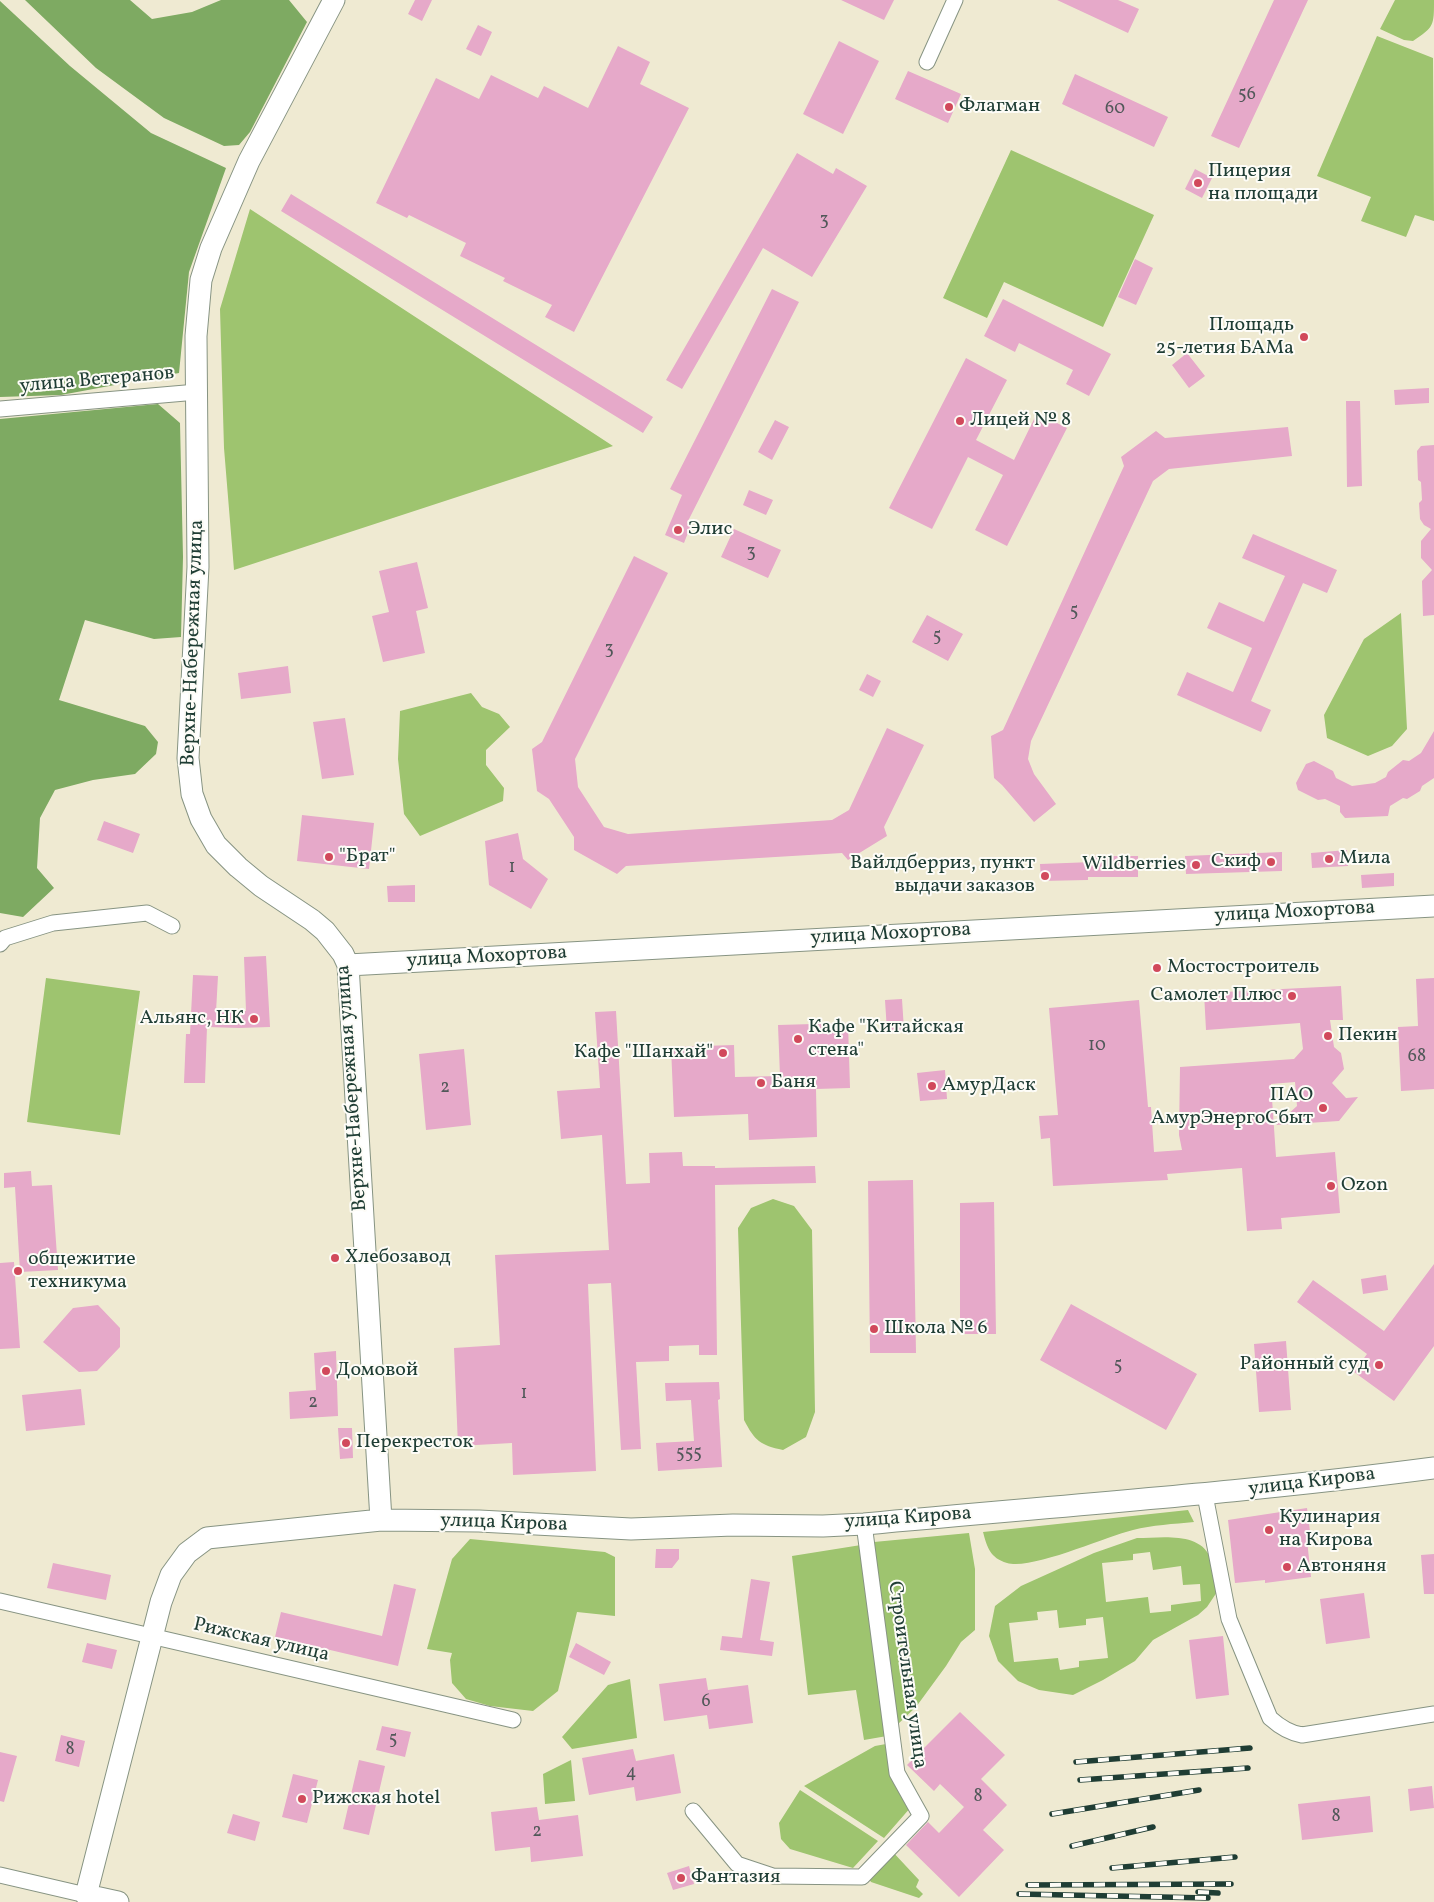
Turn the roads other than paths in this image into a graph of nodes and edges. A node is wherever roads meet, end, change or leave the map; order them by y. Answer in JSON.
{"nodes":[{"id":1,"x":334,"y":0,"type":"edge"},
{"id":2,"x":955,"y":0,"type":"edge"},
{"id":3,"x":927,"y":62,"type":"dead end"},
{"id":4,"x":197,"y":392,"type":"junction"},
{"id":5,"x":0,"y":409,"type":"edge"},
{"id":6,"x":1434,"y":906,"type":"edge"},
{"id":7,"x":172,"y":926,"type":"dead end"},
{"id":8,"x":0,"y":944,"type":"edge"},
{"id":9,"x":348,"y":965,"type":"junction"},
{"id":10,"x":1434,"y":1468,"type":"edge"},
{"id":11,"x":1205,"y":1494,"type":"junction"},
{"id":12,"x":381,"y":1520,"type":"junction"},
{"id":13,"x":864,"y":1524,"type":"junction"},
{"id":14,"x":0,"y":1601,"type":"edge"},
{"id":15,"x":151,"y":1636,"type":"junction"},
{"id":16,"x":1434,"y":1714,"type":"edge"},
{"id":17,"x":513,"y":1720,"type":"dead end"},
{"id":18,"x":692,"y":1811,"type":"dead end"},
{"id":19,"x":0,"y":1875,"type":"edge"},
{"id":20,"x":86,"y":1894,"type":"junction"},
{"id":21,"x":118,"y":1902,"type":"edge"}],
"edges":[{"from":1,"to":4,"type":"street","name":"Верхне-Набережная улица"},
{"from":2,"to":3,"type":"street"},
{"from":4,"to":5,"type":"street","name":"улица Ветеранов"},
{"from":4,"to":9,"type":"street","name":"Верхне-Набережная улица"},
{"from":6,"to":9,"type":"street","name":"улица Мохортова"},
{"from":7,"to":8,"type":"street"},
{"from":9,"to":12,"type":"street","name":"Верхне-Набережная улица"},
{"from":10,"to":11,"type":"street","name":"улица Кирова"},
{"from":11,"to":13,"type":"street","name":"улица Кирова"},
{"from":11,"to":16,"type":"street"},
{"from":12,"to":13,"type":"street","name":"улица Кирова"},
{"from":12,"to":15,"type":"street","name":"улица Кирова"},
{"from":13,"to":18,"type":"street","name":"Строительная улица"},
{"from":14,"to":15,"type":"street","name":"Рижская улица"},
{"from":15,"to":17,"type":"street","name":"Рижская улица"},
{"from":15,"to":20,"type":"street","name":"улица Кирова"},
{"from":19,"to":20,"type":"street"},
{"from":20,"to":21,"type":"street"}]}
